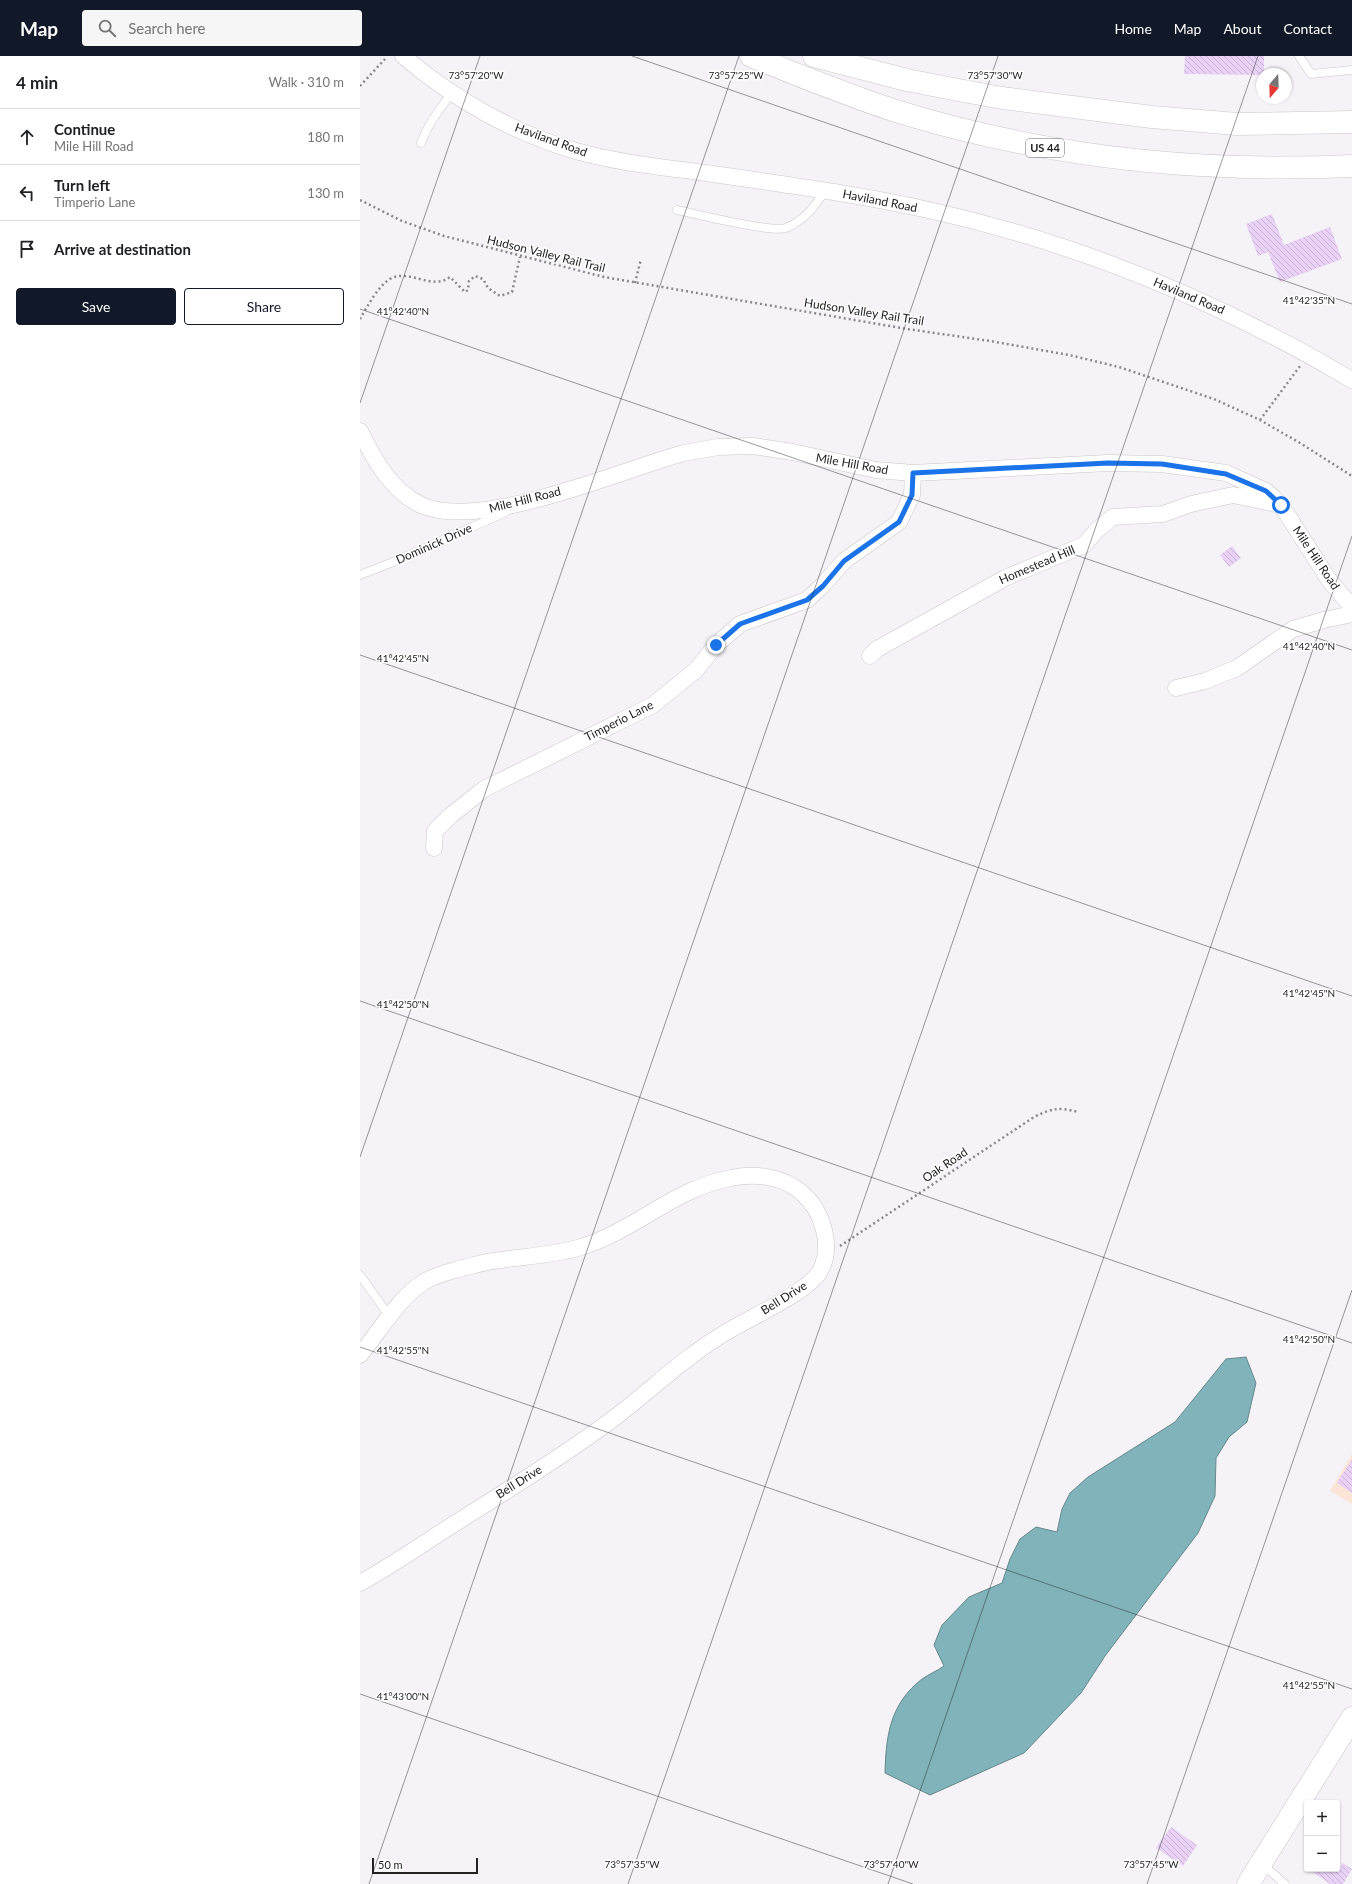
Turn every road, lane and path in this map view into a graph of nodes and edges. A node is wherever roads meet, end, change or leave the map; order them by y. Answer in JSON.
{"nodes":[{"id":1,"x":403,"y":56,"type":"edge"},
{"id":2,"x":751,"y":56,"type":"edge"},
{"id":3,"x":814,"y":56,"type":"edge"},
{"id":4,"x":1299,"y":56,"type":"edge"},
{"id":5,"x":385,"y":59,"type":"dead end"},
{"id":6,"x":1352,"y":70,"type":"edge"},
{"id":7,"x":360,"y":86,"type":"edge"},
{"id":8,"x":452,"y":93,"type":"junction"},
{"id":9,"x":1352,"y":122,"type":"edge"},
{"id":10,"x":421,"y":143,"type":"dead end"},
{"id":11,"x":1352,"y":166,"type":"edge"},
{"id":12,"x":825,"y":190,"type":"junction"},
{"id":13,"x":360,"y":200,"type":"edge"},
{"id":14,"x":677,"y":210,"type":"dead end"},
{"id":15,"x":520,"y":257,"type":"junction"},
{"id":16,"x":641,"y":259,"type":"dead end"},
{"id":17,"x":635,"y":282,"type":"junction"},
{"id":18,"x":360,"y":319,"type":"edge"},
{"id":19,"x":1309,"y":354,"type":"junction"},
{"id":20,"x":1352,"y":380,"type":"edge"},
{"id":21,"x":1260,"y":420,"type":"junction"},
{"id":22,"x":360,"y":431,"type":"edge"},
{"id":23,"x":913,"y":473,"type":"junction"},
{"id":24,"x":1352,"y":476,"type":"edge"},
{"id":25,"x":530,"y":500,"type":"junction"},
{"id":26,"x":1281,"y":505,"type":"junction"},
{"id":27,"x":360,"y":575,"type":"edge"},
{"id":28,"x":1352,"y":607,"type":"edge"},
{"id":29,"x":1352,"y":614,"type":"edge"},
{"id":30,"x":870,"y":656,"type":"dead end"},
{"id":31,"x":1176,"y":688,"type":"dead end"},
{"id":32,"x":434,"y":848,"type":"dead end"},
{"id":33,"x":1078,"y":1112,"type":"dead end"},
{"id":34,"x":827,"y":1255,"type":"junction"},
{"id":35,"x":360,"y":1275,"type":"edge"},
{"id":36,"x":390,"y":1317,"type":"junction"},
{"id":37,"x":360,"y":1355,"type":"edge"},
{"id":38,"x":360,"y":1583,"type":"edge"},
{"id":39,"x":1349,"y":1730,"type":"edge"},
{"id":40,"x":1261,"y":1863,"type":"junction"},
{"id":41,"x":1248,"y":1884,"type":"edge"},
{"id":42,"x":1285,"y":1884,"type":"edge"}],
"edges":[{"from":1,"to":8,"type":"street","name":"Haviland Road"},
{"from":2,"to":11,"type":"highway","number":"US 44"},
{"from":3,"to":9,"type":"highway"},
{"from":4,"to":6,"type":"lane"},
{"from":5,"to":7,"type":"path"},
{"from":8,"to":10,"type":"lane"},
{"from":8,"to":12,"type":"street","name":"Haviland Road"},
{"from":12,"to":14,"type":"lane"},
{"from":12,"to":19,"type":"street","name":"Haviland Road"},
{"from":13,"to":15,"type":"path","name":"Hudson Valley Rail Trail"},
{"from":15,"to":17,"type":"path","name":"Hudson Valley Rail Trail"},
{"from":15,"to":18,"type":"path"},
{"from":16,"to":17,"type":"path"},
{"from":17,"to":21,"type":"path","name":"Hudson Valley Rail Trail"},
{"from":19,"to":20,"type":"street","name":"Haviland Road"},
{"from":19,"to":21,"type":"path"},
{"from":21,"to":24,"type":"path","name":"Hudson Valley Rail Trail"},
{"from":22,"to":25,"type":"street","name":"Mile Hill Road"},
{"from":23,"to":25,"type":"street","name":"Mile Hill Road"},
{"from":23,"to":26,"type":"street","name":"Mile Hill Road"},
{"from":23,"to":32,"type":"street","name":"Timperio Lane"},
{"from":25,"to":27,"type":"lane","name":"Dominick Drive"},
{"from":26,"to":28,"type":"street","name":"Mile Hill Road"},
{"from":26,"to":30,"type":"street","name":"Homestead Hill"},
{"from":29,"to":31,"type":"street"},
{"from":33,"to":34,"type":"path","name":"Oak Road"},
{"from":34,"to":36,"type":"street","name":"Bell Drive"},
{"from":34,"to":38,"type":"street","name":"Bell Drive"},
{"from":35,"to":36,"type":"lane"},
{"from":36,"to":37,"type":"street","name":"Bell Drive"},
{"from":39,"to":40,"type":"highway"},
{"from":40,"to":41,"type":"highway"},
{"from":40,"to":42,"type":"lane"}]}
